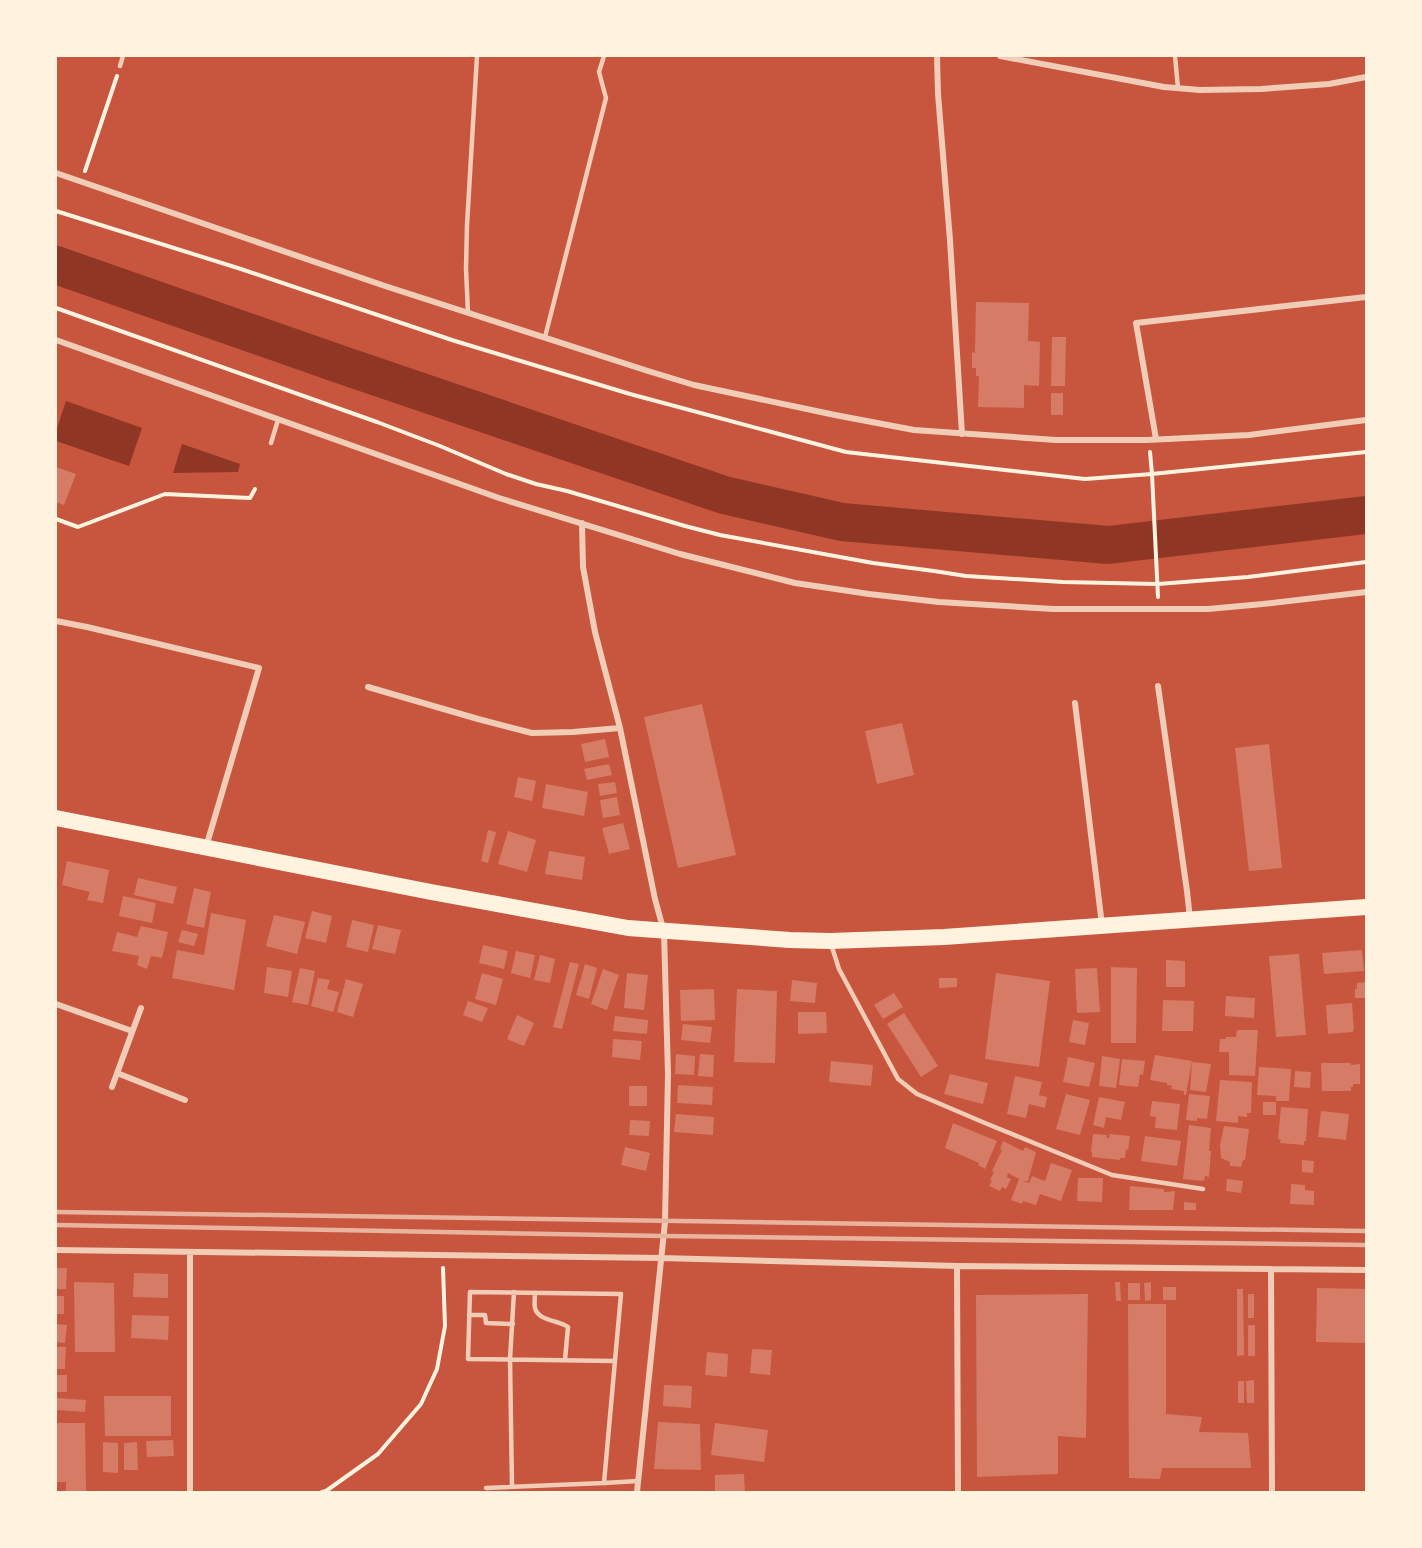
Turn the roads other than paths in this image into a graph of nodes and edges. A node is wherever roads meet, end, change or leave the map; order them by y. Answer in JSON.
{"nodes":[{"id":1,"x":123,"y":56,"type":"edge"},
{"id":2,"x":477,"y":56,"type":"edge"},
{"id":3,"x":604,"y":56,"type":"edge"},
{"id":4,"x":937,"y":56,"type":"edge"},
{"id":5,"x":1000,"y":56,"type":"edge"},
{"id":6,"x":1175,"y":56,"type":"edge"},
{"id":7,"x":120,"y":66,"type":"road end"},
{"id":8,"x":1366,"y":76,"type":"edge"},
{"id":9,"x":1178,"y":88,"type":"junction"},
{"id":10,"x":56,"y":173,"type":"edge"},
{"id":11,"x":1366,"y":297,"type":"edge"},
{"id":12,"x":468,"y":313,"type":"junction"},
{"id":13,"x":545,"y":337,"type":"junction"},
{"id":14,"x":56,"y":340,"type":"edge"},
{"id":15,"x":278,"y":420,"type":"junction"},
{"id":16,"x":1366,"y":420,"type":"edge"},
{"id":17,"x":962,"y":434,"type":"junction"},
{"id":18,"x":1156,"y":439,"type":"junction"},
{"id":19,"x":271,"y":443,"type":"dead end"},
{"id":20,"x":582,"y":523,"type":"junction"},
{"id":21,"x":1366,"y":592,"type":"edge"},
{"id":22,"x":56,"y":621,"type":"edge"},
{"id":23,"x":1158,"y":686,"type":"dead end"},
{"id":24,"x":368,"y":687,"type":"dead end"},
{"id":25,"x":1075,"y":703,"type":"dead end"},
{"id":26,"x":620,"y":728,"type":"junction"},
{"id":27,"x":56,"y":818,"type":"edge"},
{"id":28,"x":206,"y":848,"type":"junction"},
{"id":29,"x":1366,"y":907,"type":"edge"},
{"id":30,"x":1190,"y":919,"type":"junction"},
{"id":31,"x":1102,"y":925,"type":"junction"},
{"id":32,"x":664,"y":932,"type":"junction"},
{"id":33,"x":830,"y":941,"type":"junction"},
{"id":34,"x":56,"y":1004,"type":"edge"},
{"id":35,"x":141,"y":1008,"type":"dead end"},
{"id":36,"x":132,"y":1031,"type":"junction"},
{"id":37,"x":117,"y":1072,"type":"junction"},
{"id":38,"x":112,"y":1087,"type":"dead end"},
{"id":39,"x":185,"y":1100,"type":"dead end"},
{"id":40,"x":1203,"y":1189,"type":"dead end"},
{"id":41,"x":56,"y":1250,"type":"edge"},
{"id":42,"x":190,"y":1252,"type":"junction"},
{"id":43,"x":661,"y":1258,"type":"junction"},
{"id":44,"x":957,"y":1266,"type":"junction"},
{"id":45,"x":1271,"y":1269,"type":"junction"},
{"id":46,"x":1366,"y":1270,"type":"edge"},
{"id":47,"x":514,"y":1292,"type":"junction"},
{"id":48,"x":535,"y":1293,"type":"junction"},
{"id":49,"x":469,"y":1315,"type":"junction"},
{"id":50,"x":513,"y":1324,"type":"junction"},
{"id":51,"x":510,"y":1359,"type":"junction"},
{"id":52,"x":565,"y":1360,"type":"junction"},
{"id":53,"x":615,"y":1361,"type":"junction"},
{"id":54,"x":638,"y":1481,"type":"junction"},
{"id":55,"x":604,"y":1483,"type":"junction"},
{"id":56,"x":512,"y":1486,"type":"junction"},
{"id":57,"x":486,"y":1488,"type":"dead end"},
{"id":58,"x":190,"y":1492,"type":"edge"},
{"id":59,"x":637,"y":1492,"type":"edge"},
{"id":60,"x":958,"y":1492,"type":"edge"},
{"id":61,"x":1272,"y":1492,"type":"edge"}],
"edges":[{"from":1,"to":7,"type":"lane"},
{"from":2,"to":12,"type":"lane"},
{"from":3,"to":13,"type":"lane"},
{"from":4,"to":17,"type":"street"},
{"from":5,"to":9,"type":"street"},
{"from":6,"to":9,"type":"lane"},
{"from":8,"to":9,"type":"street"},
{"from":10,"to":12,"type":"street"},
{"from":11,"to":18,"type":"street"},
{"from":12,"to":13,"type":"street"},
{"from":13,"to":17,"type":"street"},
{"from":14,"to":15,"type":"street"},
{"from":15,"to":19,"type":"lane"},
{"from":15,"to":20,"type":"street"},
{"from":16,"to":18,"type":"street"},
{"from":17,"to":18,"type":"street"},
{"from":20,"to":21,"type":"street"},
{"from":20,"to":26,"type":"street"},
{"from":22,"to":28,"type":"street"},
{"from":23,"to":30,"type":"street"},
{"from":24,"to":26,"type":"street"},
{"from":25,"to":31,"type":"street"},
{"from":26,"to":32,"type":"street"},
{"from":27,"to":28,"type":"highway"},
{"from":28,"to":32,"type":"highway"},
{"from":29,"to":30,"type":"highway"},
{"from":30,"to":31,"type":"highway"},
{"from":31,"to":33,"type":"highway"},
{"from":32,"to":33,"type":"highway"},
{"from":32,"to":43,"type":"street"},
{"from":33,"to":40,"type":"lane"},
{"from":34,"to":36,"type":"street"},
{"from":35,"to":36,"type":"street"},
{"from":36,"to":37,"type":"street"},
{"from":37,"to":38,"type":"street"},
{"from":37,"to":39,"type":"street"},
{"from":41,"to":42,"type":"street"},
{"from":42,"to":43,"type":"street"},
{"from":42,"to":58,"type":"street"},
{"from":43,"to":44,"type":"street"},
{"from":43,"to":54,"type":"street"},
{"from":44,"to":45,"type":"street"},
{"from":44,"to":60,"type":"street"},
{"from":45,"to":46,"type":"street"},
{"from":45,"to":61,"type":"street"},
{"from":47,"to":48,"type":"lane"},
{"from":47,"to":49,"type":"lane"},
{"from":47,"to":50,"type":"lane"},
{"from":48,"to":52,"type":"lane"},
{"from":48,"to":53,"type":"lane"},
{"from":49,"to":50,"type":"lane"},
{"from":49,"to":51,"type":"lane"},
{"from":50,"to":51,"type":"lane"},
{"from":51,"to":52,"type":"lane"},
{"from":51,"to":56,"type":"lane"},
{"from":52,"to":53,"type":"lane"},
{"from":53,"to":55,"type":"lane"},
{"from":54,"to":55,"type":"lane"},
{"from":54,"to":59,"type":"street"},
{"from":55,"to":56,"type":"lane"},
{"from":56,"to":57,"type":"lane"}]}
